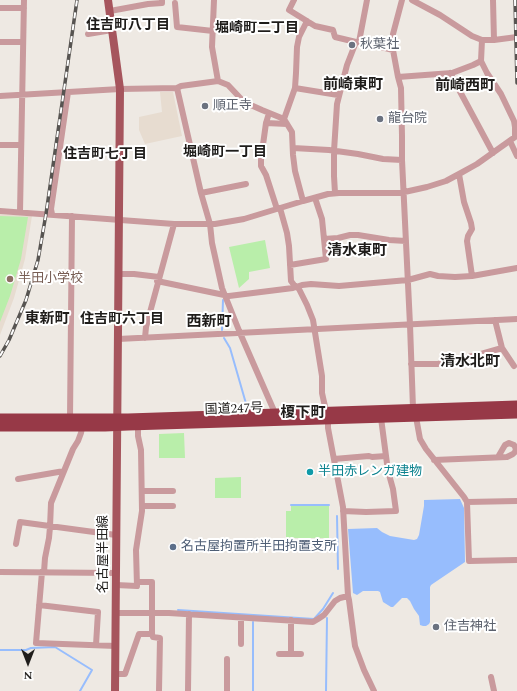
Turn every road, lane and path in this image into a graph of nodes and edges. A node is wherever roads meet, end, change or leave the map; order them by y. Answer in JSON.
{"nodes":[{"id":1,"x":24,"y":0,"type":"edge"},
{"id":2,"x":108,"y":0,"type":"edge"},
{"id":3,"x":162,"y":0,"type":"edge"},
{"id":4,"x":214,"y":0,"type":"edge"},
{"id":5,"x":294,"y":0,"type":"edge"},
{"id":6,"x":368,"y":0,"type":"edge"},
{"id":7,"x":402,"y":0,"type":"edge"},
{"id":8,"x":412,"y":0,"type":"edge"},
{"id":9,"x":493,"y":0,"type":"edge"},
{"id":10,"x":175,"y":3,"type":"dead end"},
{"id":11,"x":0,"y":8,"type":"edge"},
{"id":12,"x":24,"y":8,"type":"junction"},
{"id":13,"x":110,"y":12,"type":"junction"},
{"id":14,"x":307,"y":21,"type":"junction"},
{"id":15,"x":112,"y":30,"type":"junction"},
{"id":16,"x":213,"y":31,"type":"junction"},
{"id":17,"x":88,"y":34,"type":"dead end"},
{"id":18,"x":517,"y":37,"type":"edge"},
{"id":19,"x":482,"y":40,"type":"junction"},
{"id":20,"x":494,"y":40,"type":"junction"},
{"id":21,"x":0,"y":42,"type":"edge"},
{"id":22,"x":23,"y":42,"type":"junction"},
{"id":23,"x":358,"y":42,"type":"junction"},
{"id":24,"x":393,"y":50,"type":"junction"},
{"id":25,"x":481,"y":61,"type":"junction"},
{"id":26,"x":450,"y":73,"type":"junction"},
{"id":27,"x":398,"y":78,"type":"junction"},
{"id":28,"x":218,"y":81,"type":"junction"},
{"id":29,"x":120,"y":88,"type":"junction"},
{"id":30,"x":177,"y":88,"type":"junction"},
{"id":31,"x":295,"y":88,"type":"junction"},
{"id":32,"x":68,"y":92,"type":"junction"},
{"id":33,"x":22,"y":95,"type":"junction"},
{"id":34,"x":338,"y":95,"type":"junction"},
{"id":35,"x":0,"y":96,"type":"edge"},
{"id":36,"x":269,"y":113,"type":"junction"},
{"id":37,"x":286,"y":121,"type":"junction"},
{"id":38,"x":266,"y":123,"type":"junction"},
{"id":39,"x":510,"y":141,"type":"junction"},
{"id":40,"x":0,"y":145,"type":"edge"},
{"id":41,"x":21,"y":145,"type":"junction"},
{"id":42,"x":293,"y":148,"type":"junction"},
{"id":43,"x":334,"y":151,"type":"junction"},
{"id":44,"x":493,"y":153,"type":"junction"},
{"id":45,"x":517,"y":156,"type":"edge"},
{"id":46,"x":402,"y":160,"type":"junction"},
{"id":47,"x":459,"y":174,"type":"junction"},
{"id":48,"x":246,"y":184,"type":"dead end"},
{"id":49,"x":404,"y":192,"type":"junction"},
{"id":50,"x":201,"y":193,"type":"junction"},
{"id":51,"x":335,"y":193,"type":"junction"},
{"id":52,"x":314,"y":198,"type":"junction"},
{"id":53,"x":303,"y":201,"type":"junction"},
{"id":54,"x":278,"y":208,"type":"junction"},
{"id":55,"x":0,"y":211,"type":"edge"},
{"id":56,"x":20,"y":212,"type":"junction"},
{"id":57,"x":52,"y":214,"type":"junction"},
{"id":58,"x":72,"y":216,"type":"junction"},
{"id":59,"x":119,"y":219,"type":"junction"},
{"id":60,"x":174,"y":224,"type":"junction"},
{"id":61,"x":210,"y":224,"type":"junction"},
{"id":62,"x":324,"y":239,"type":"junction"},
{"id":63,"x":406,"y":241,"type":"junction"},
{"id":64,"x":290,"y":265,"type":"junction"},
{"id":65,"x":517,"y":268,"type":"edge"},
{"id":66,"x":119,"y":274,"type":"junction"},
{"id":67,"x":472,"y":276,"type":"junction"},
{"id":68,"x":158,"y":279,"type":"junction"},
{"id":69,"x":408,"y":280,"type":"junction"},
{"id":70,"x":297,"y":287,"type":"junction"},
{"id":71,"x":225,"y":295,"type":"junction"},
{"id":72,"x":517,"y":319,"type":"edge"},
{"id":73,"x":495,"y":320,"type":"junction"},
{"id":74,"x":410,"y":325,"type":"junction"},
{"id":75,"x":314,"y":330,"type":"junction"},
{"id":76,"x":240,"y":333,"type":"junction"},
{"id":77,"x":144,"y":338,"type":"junction"},
{"id":78,"x":118,"y":339,"type":"junction"},
{"id":79,"x":502,"y":348,"type":"junction"},
{"id":80,"x":411,"y":364,"type":"junction"},
{"id":81,"x":514,"y":366,"type":"dead end"},
{"id":82,"x":517,"y":405,"type":"edge"},
{"id":83,"x":275,"y":413,"type":"junction"},
{"id":84,"x":415,"y":413,"type":"junction"},
{"id":85,"x":517,"y":414,"type":"edge"},
{"id":86,"x":327,"y":416,"type":"junction"},
{"id":87,"x":0,"y":418,"type":"edge"},
{"id":88,"x":70,"y":418,"type":"junction"},
{"id":89,"x":381,"y":418,"type":"junction"},
{"id":90,"x":118,"y":422,"type":"junction"},
{"id":91,"x":138,"y":426,"type":"junction"},
{"id":92,"x":0,"y":427,"type":"edge"},
{"id":93,"x":82,"y":428,"type":"junction"},
{"id":94,"x":386,"y":456,"type":"junction"},
{"id":95,"x":498,"y":457,"type":"dead end"},
{"id":96,"x":334,"y":459,"type":"junction"},
{"id":97,"x":434,"y":460,"type":"junction"},
{"id":98,"x":64,"y":471,"type":"junction"},
{"id":99,"x":18,"y":479,"type":"dead end"},
{"id":100,"x":142,"y":491,"type":"junction"},
{"id":101,"x":173,"y":491,"type":"dead end"},
{"id":102,"x":517,"y":501,"type":"edge"},
{"id":103,"x":467,"y":502,"type":"junction"},
{"id":104,"x":142,"y":506,"type":"junction"},
{"id":105,"x":173,"y":506,"type":"dead end"},
{"id":106,"x":343,"y":511,"type":"junction"},
{"id":107,"x":50,"y":527,"type":"junction"},
{"id":108,"x":116,"y":534,"type":"junction"},
{"id":109,"x":16,"y":544,"type":"dead end"},
{"id":110,"x":517,"y":560,"type":"edge"},
{"id":111,"x":0,"y":572,"type":"edge"},
{"id":112,"x":43,"y":572,"type":"junction"},
{"id":113,"x":116,"y":573,"type":"junction"},
{"id":114,"x":136,"y":582,"type":"junction"},
{"id":115,"x":116,"y":585,"type":"junction"},
{"id":116,"x":348,"y":596,"type":"junction"},
{"id":117,"x":39,"y":605,"type":"junction"},
{"id":118,"x":116,"y":613,"type":"junction"},
{"id":119,"x":152,"y":613,"type":"junction"},
{"id":120,"x":189,"y":614,"type":"junction"},
{"id":121,"x":241,"y":618,"type":"junction"},
{"id":122,"x":291,"y":620,"type":"junction"},
{"id":123,"x":152,"y":634,"type":"junction"},
{"id":124,"x":241,"y":644,"type":"dead end"},
{"id":125,"x":96,"y":645,"type":"junction"},
{"id":126,"x":116,"y":646,"type":"junction"},
{"id":127,"x":279,"y":654,"type":"dead end"},
{"id":128,"x":291,"y":654,"type":"junction"},
{"id":129,"x":301,"y":654,"type":"dead end"},
{"id":130,"x":227,"y":659,"type":"dead end"},
{"id":131,"x":116,"y":674,"type":"junction"},
{"id":132,"x":491,"y":677,"type":"dead end"},
{"id":133,"x":115,"y":691,"type":"edge"},
{"id":134,"x":159,"y":691,"type":"edge"},
{"id":135,"x":188,"y":691,"type":"edge"},
{"id":136,"x":227,"y":691,"type":"edge"},
{"id":137,"x":374,"y":691,"type":"edge"},
{"id":138,"x":494,"y":691,"type":"edge"}],
"edges":[{"from":1,"to":12,"type":"street"},
{"from":2,"to":13,"type":"main road","name":"名古屋半田線"},
{"from":3,"to":13,"type":"street"},
{"from":4,"to":16,"type":"street"},
{"from":5,"to":14,"type":"street"},
{"from":6,"to":23,"type":"street"},
{"from":7,"to":24,"type":"street"},
{"from":8,"to":19,"type":"street"},
{"from":9,"to":20,"type":"street"},
{"from":10,"to":16,"type":"street"},
{"from":11,"to":12,"type":"street"},
{"from":12,"to":22,"type":"street"},
{"from":13,"to":15,"type":"main road","name":"名古屋半田線"},
{"from":14,"to":23,"type":"street"},
{"from":14,"to":31,"type":"street"},
{"from":15,"to":17,"type":"street"},
{"from":15,"to":29,"type":"main road","name":"名古屋半田線"},
{"from":16,"to":28,"type":"street"},
{"from":18,"to":20,"type":"street"},
{"from":19,"to":20,"type":"street"},
{"from":19,"to":25,"type":"street"},
{"from":21,"to":22,"type":"street"},
{"from":22,"to":33,"type":"street"},
{"from":23,"to":24,"type":"street"},
{"from":23,"to":34,"type":"street"},
{"from":24,"to":27,"type":"street"},
{"from":25,"to":26,"type":"street"},
{"from":25,"to":39,"type":"street"},
{"from":26,"to":27,"type":"street"},
{"from":26,"to":44,"type":"street"},
{"from":27,"to":46,"type":"street"},
{"from":28,"to":30,"type":"street"},
{"from":28,"to":36,"type":"street"},
{"from":29,"to":30,"type":"street"},
{"from":29,"to":32,"type":"street"},
{"from":29,"to":59,"type":"main road","name":"名古屋半田線"},
{"from":30,"to":50,"type":"street"},
{"from":31,"to":34,"type":"street"},
{"from":31,"to":37,"type":"street"},
{"from":32,"to":33,"type":"street"},
{"from":32,"to":57,"type":"street"},
{"from":33,"to":35,"type":"street"},
{"from":33,"to":41,"type":"street"},
{"from":34,"to":43,"type":"street"},
{"from":36,"to":37,"type":"street"},
{"from":36,"to":38,"type":"street"},
{"from":37,"to":38,"type":"street"},
{"from":37,"to":42,"type":"street"},
{"from":38,"to":54,"type":"street"},
{"from":39,"to":44,"type":"street"},
{"from":39,"to":45,"type":"street"},
{"from":40,"to":41,"type":"street"},
{"from":41,"to":56,"type":"street"},
{"from":42,"to":43,"type":"street"},
{"from":42,"to":53,"type":"street"},
{"from":43,"to":46,"type":"street"},
{"from":43,"to":51,"type":"street"},
{"from":44,"to":47,"type":"street"},
{"from":46,"to":49,"type":"street"},
{"from":47,"to":49,"type":"street"},
{"from":47,"to":67,"type":"street"},
{"from":48,"to":50,"type":"street"},
{"from":49,"to":51,"type":"street"},
{"from":49,"to":63,"type":"street"},
{"from":50,"to":61,"type":"street"},
{"from":51,"to":52,"type":"street"},
{"from":52,"to":53,"type":"street"},
{"from":52,"to":62,"type":"street"},
{"from":53,"to":54,"type":"street"},
{"from":54,"to":61,"type":"street"},
{"from":54,"to":64,"type":"street"},
{"from":55,"to":56,"type":"street"},
{"from":56,"to":57,"type":"street"},
{"from":57,"to":58,"type":"street"},
{"from":58,"to":59,"type":"street"},
{"from":58,"to":88,"type":"street"},
{"from":59,"to":60,"type":"street"},
{"from":59,"to":66,"type":"main road","name":"名古屋半田線"},
{"from":60,"to":61,"type":"street"},
{"from":60,"to":68,"type":"street"},
{"from":61,"to":71,"type":"street"},
{"from":62,"to":63,"type":"street"},
{"from":62,"to":64,"type":"street"},
{"from":63,"to":69,"type":"street"},
{"from":64,"to":70,"type":"street"},
{"from":65,"to":67,"type":"street"},
{"from":66,"to":68,"type":"street"},
{"from":66,"to":78,"type":"main road","name":"名古屋半田線"},
{"from":67,"to":69,"type":"street"},
{"from":68,"to":71,"type":"street"},
{"from":68,"to":77,"type":"street"},
{"from":69,"to":70,"type":"street"},
{"from":69,"to":74,"type":"street"},
{"from":70,"to":71,"type":"street"},
{"from":70,"to":75,"type":"street"},
{"from":71,"to":76,"type":"street"},
{"from":72,"to":73,"type":"street"},
{"from":73,"to":74,"type":"street"},
{"from":73,"to":79,"type":"street"},
{"from":74,"to":75,"type":"street"},
{"from":74,"to":80,"type":"street"},
{"from":75,"to":76,"type":"street"},
{"from":75,"to":86,"type":"street"},
{"from":76,"to":77,"type":"street"},
{"from":76,"to":83,"type":"street"},
{"from":77,"to":78,"type":"street"},
{"from":78,"to":90,"type":"main road","name":"名古屋半田線"},
{"from":79,"to":80,"type":"street"},
{"from":79,"to":81,"type":"street"},
{"from":80,"to":84,"type":"street"},
{"from":82,"to":84,"type":"highway","name":"国道247号"},
{"from":83,"to":86,"type":"highway","name":"国道247号"},
{"from":83,"to":90,"type":"highway","name":"国道247号"},
{"from":84,"to":85,"type":"highway","name":"国道247号"},
{"from":84,"to":86,"type":"highway","name":"国道247号"},
{"from":84,"to":89,"type":"highway","name":"国道247号"},
{"from":84,"to":97,"type":"street"},
{"from":86,"to":89,"type":"highway","name":"国道247号"},
{"from":86,"to":91,"type":"highway","name":"国道247号"},
{"from":86,"to":96,"type":"street"},
{"from":87,"to":88,"type":"highway","name":"国道247号"},
{"from":88,"to":90,"type":"highway","name":"国道247号"},
{"from":89,"to":94,"type":"street"},
{"from":90,"to":91,"type":"highway","name":"国道247号"},
{"from":90,"to":93,"type":"highway","name":"国道247号"},
{"from":90,"to":108,"type":"main road","name":"名古屋半田線"},
{"from":91,"to":100,"type":"street"},
{"from":92,"to":93,"type":"highway","name":"国道247号"},
{"from":93,"to":98,"type":"street"},
{"from":94,"to":96,"type":"street"},
{"from":94,"to":106,"type":"street"},
{"from":95,"to":97,"type":"street"},
{"from":96,"to":106,"type":"street"},
{"from":97,"to":103,"type":"street"},
{"from":98,"to":99,"type":"street"},
{"from":98,"to":107,"type":"street"},
{"from":100,"to":101,"type":"street"},
{"from":100,"to":104,"type":"street"},
{"from":102,"to":103,"type":"street"},
{"from":103,"to":110,"type":"street"},
{"from":104,"to":105,"type":"street"},
{"from":104,"to":114,"type":"street"},
{"from":106,"to":116,"type":"street"},
{"from":107,"to":108,"type":"street"},
{"from":107,"to":109,"type":"street"},
{"from":107,"to":112,"type":"street"},
{"from":108,"to":113,"type":"main road","name":"名古屋半田線"},
{"from":111,"to":112,"type":"street"},
{"from":112,"to":113,"type":"street"},
{"from":112,"to":117,"type":"street"},
{"from":113,"to":115,"type":"main road","name":"名古屋半田線"},
{"from":114,"to":115,"type":"street"},
{"from":114,"to":119,"type":"street"},
{"from":115,"to":118,"type":"main road","name":"名古屋半田線"},
{"from":116,"to":122,"type":"street"},
{"from":116,"to":137,"type":"street"},
{"from":117,"to":125,"type":"street"},
{"from":117,"to":125,"type":"street"},
{"from":118,"to":119,"type":"street"},
{"from":118,"to":126,"type":"main road","name":"名古屋半田線"},
{"from":119,"to":120,"type":"street"},
{"from":119,"to":123,"type":"street"},
{"from":120,"to":121,"type":"street"},
{"from":120,"to":135,"type":"street"},
{"from":121,"to":122,"type":"street"},
{"from":121,"to":124,"type":"street"},
{"from":122,"to":128,"type":"street"},
{"from":123,"to":131,"type":"street"},
{"from":123,"to":134,"type":"street"},
{"from":125,"to":126,"type":"street"},
{"from":126,"to":131,"type":"main road","name":"名古屋半田線"},
{"from":127,"to":128,"type":"street"},
{"from":128,"to":129,"type":"street"},
{"from":130,"to":136,"type":"street"},
{"from":131,"to":133,"type":"main road","name":"名古屋半田線"},
{"from":132,"to":138,"type":"street"}]}
